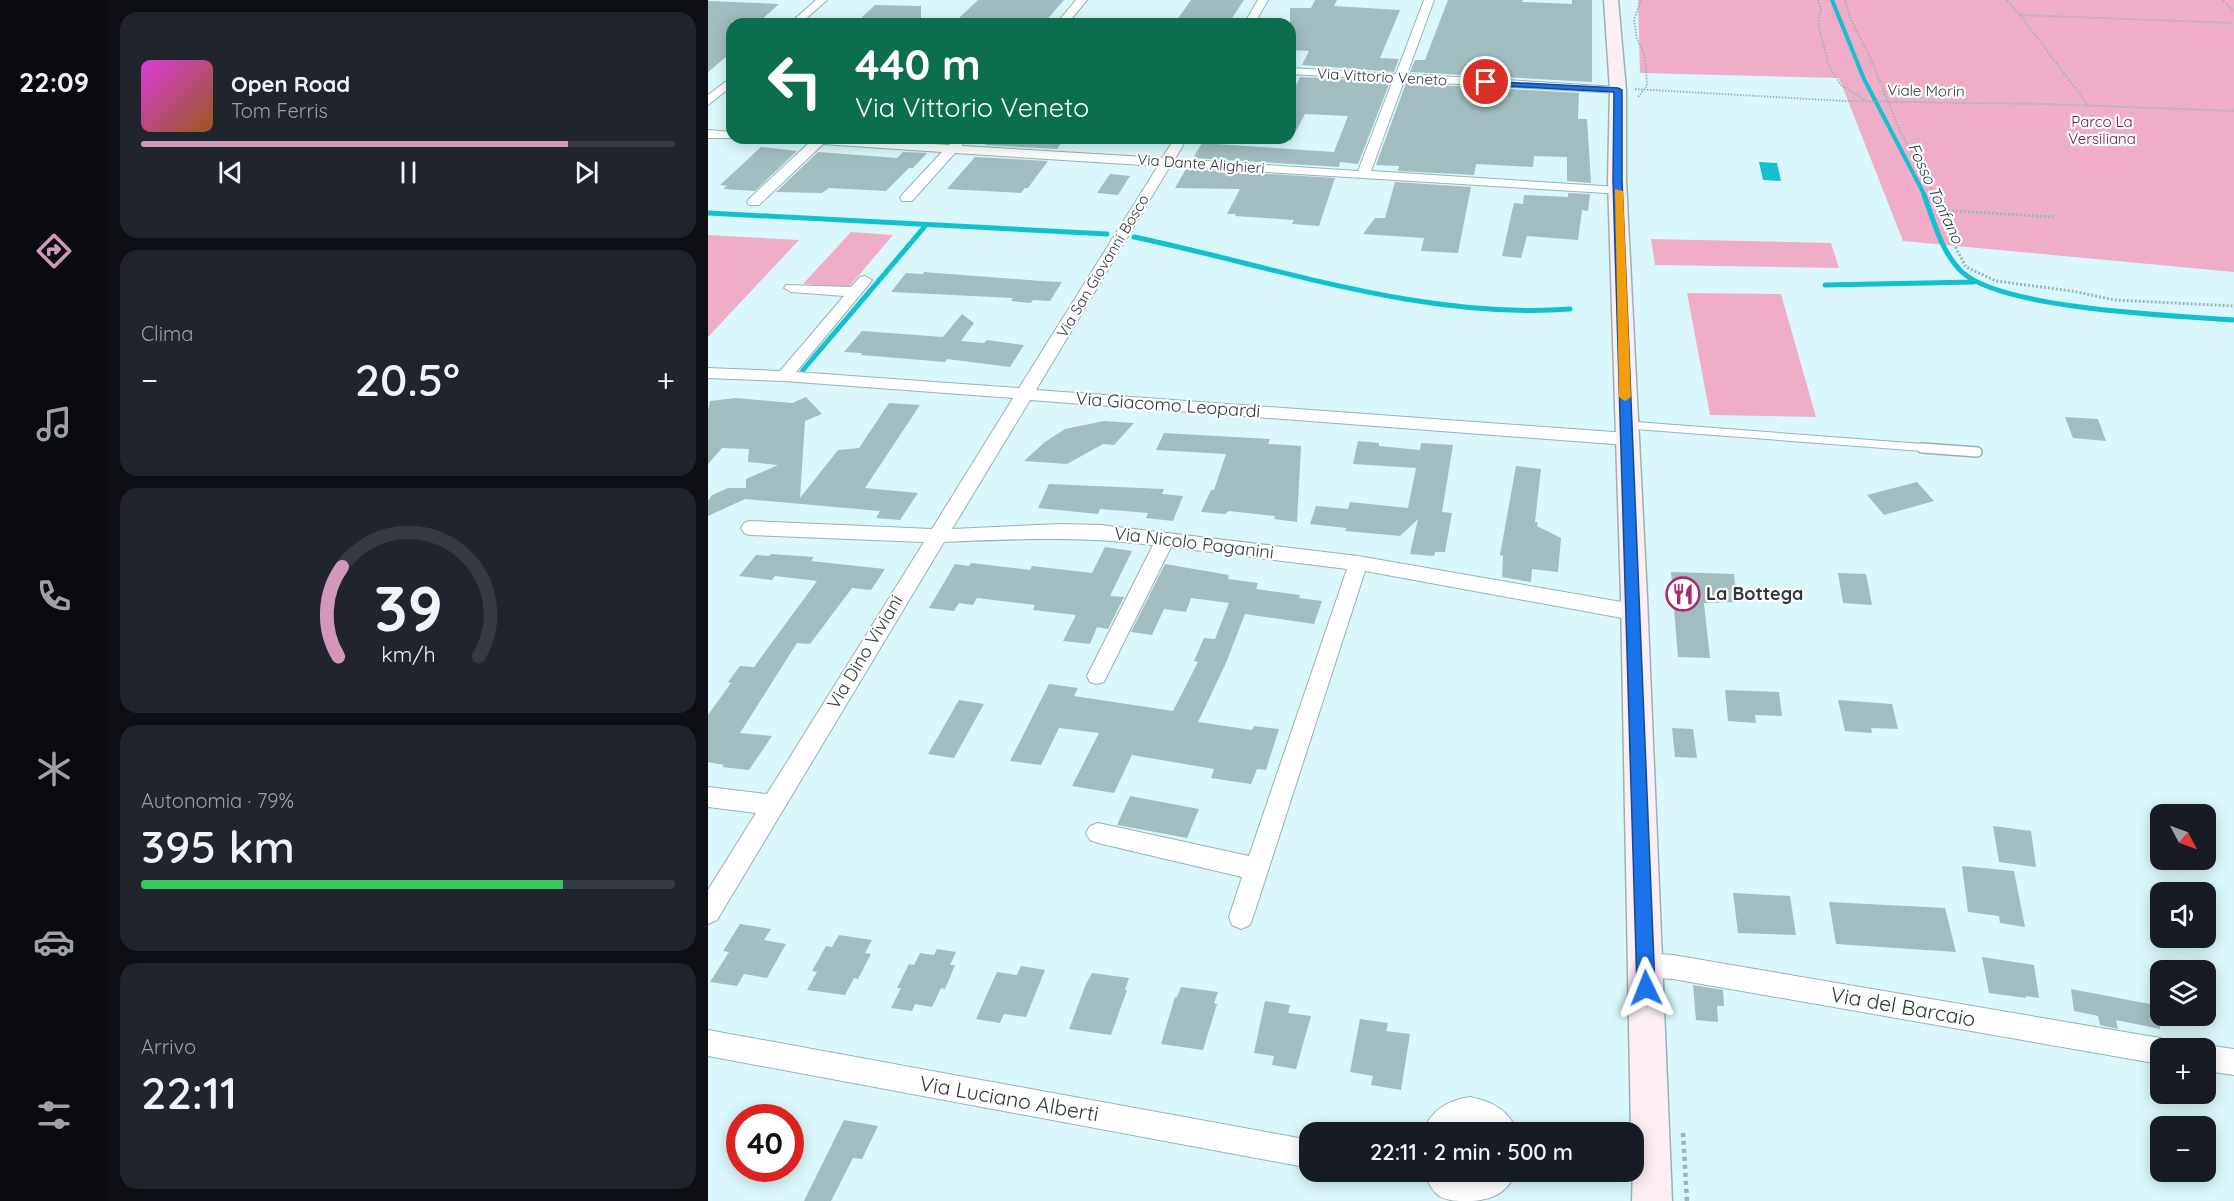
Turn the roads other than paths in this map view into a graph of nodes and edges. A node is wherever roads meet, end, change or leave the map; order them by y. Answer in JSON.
{"nodes":[{"id":1,"x":822,"y":0,"type":"edge"},
{"id":2,"x":1082,"y":0,"type":"edge"},
{"id":3,"x":1263,"y":0,"type":"edge"},
{"id":4,"x":1429,"y":0,"type":"edge"},
{"id":5,"x":1611,"y":0,"type":"edge"},
{"id":6,"x":801,"y":18,"type":"edge"},
{"id":7,"x":1066,"y":18,"type":"edge"},
{"id":8,"x":1252,"y":18,"type":"edge"},
{"id":9,"x":1296,"y":71,"type":"edge"},
{"id":10,"x":1399,"y":78,"type":"junction"},
{"id":11,"x":726,"y":85,"type":"edge"},
{"id":12,"x":1618,"y":90,"type":"junction"},
{"id":13,"x":708,"y":101,"type":"edge"},
{"id":14,"x":708,"y":134,"type":"edge"},
{"id":15,"x":726,"y":136,"type":"edge"},
{"id":16,"x":816,"y":144,"type":"edge"},
{"id":17,"x":956,"y":144,"type":"edge"},
{"id":18,"x":968,"y":144,"type":"edge"},
{"id":19,"x":1178,"y":144,"type":"edge"},
{"id":20,"x":1167,"y":162,"type":"junction"},
{"id":21,"x":1363,"y":175,"type":"junction"},
{"id":22,"x":1618,"y":191,"type":"junction"},
{"id":23,"x":907,"y":198,"type":"dead end"},
{"id":24,"x":754,"y":202,"type":"dead end"},
{"id":25,"x":865,"y":280,"type":"dead end"},
{"id":26,"x":791,"y":288,"type":"dead end"},
{"id":27,"x":855,"y":292,"type":"junction"},
{"id":28,"x":708,"y":373,"type":"edge"},
{"id":29,"x":784,"y":376,"type":"junction"},
{"id":30,"x":1025,"y":394,"type":"junction"},
{"id":31,"x":1627,"y":432,"type":"junction"},
{"id":32,"x":1977,"y":452,"type":"dead end"},
{"id":33,"x":750,"y":528,"type":"dead end"},
{"id":34,"x":936,"y":536,"type":"junction"},
{"id":35,"x":1165,"y":540,"type":"junction"},
{"id":36,"x":1358,"y":563,"type":"junction"},
{"id":37,"x":1633,"y":612,"type":"junction"},
{"id":38,"x":1097,"y":676,"type":"dead end"},
{"id":39,"x":708,"y":797,"type":"edge"},
{"id":40,"x":772,"y":805,"type":"junction"},
{"id":41,"x":1098,"y":834,"type":"dead end"},
{"id":42,"x":1257,"y":869,"type":"junction"},
{"id":43,"x":708,"y":912,"type":"edge"},
{"id":44,"x":1241,"y":917,"type":"dead end"},
{"id":45,"x":1645,"y":964,"type":"junction"},
{"id":46,"x":708,"y":1043,"type":"edge"},
{"id":47,"x":2150,"y":1049,"type":"edge"},
{"id":48,"x":2216,"y":1060,"type":"edge"},
{"id":49,"x":2234,"y":1062,"type":"edge"},
{"id":50,"x":1446,"y":1122,"type":"edge"},
{"id":51,"x":1496,"y":1122,"type":"edge"},
{"id":52,"x":1299,"y":1152,"type":"edge"},
{"id":53,"x":1446,"y":1182,"type":"edge"},
{"id":54,"x":1494,"y":1182,"type":"edge"},
{"id":55,"x":1652,"y":1201,"type":"edge"}],
"edges":[{"from":1,"to":6,"type":"street"},
{"from":2,"to":7,"type":"street"},
{"from":3,"to":8,"type":"street"},
{"from":4,"to":10,"type":"street"},
{"from":5,"to":12,"type":"street"},
{"from":9,"to":10,"type":"street","name":"Via Vittorio Veneto"},
{"from":10,"to":12,"type":"street","name":"Via Vittorio Veneto"},
{"from":10,"to":21,"type":"street"},
{"from":11,"to":13,"type":"street"},
{"from":12,"to":22,"type":"street"},
{"from":14,"to":15,"type":"street"},
{"from":16,"to":24,"type":"street"},
{"from":17,"to":23,"type":"street"},
{"from":18,"to":20,"type":"street","name":"Via Dante Alighieri"},
{"from":19,"to":20,"type":"street","name":"Via San Giovanni Bosco"},
{"from":20,"to":21,"type":"street","name":"Via Dante Alighieri"},
{"from":20,"to":30,"type":"street","name":"Via San Giovanni Bosco"},
{"from":21,"to":22,"type":"street","name":"Via Dante Alighieri"},
{"from":22,"to":31,"type":"street"},
{"from":25,"to":27,"type":"street"},
{"from":26,"to":27,"type":"street"},
{"from":27,"to":29,"type":"street"},
{"from":28,"to":29,"type":"street","name":"Via Giacomo Leopardi"},
{"from":29,"to":30,"type":"street","name":"Via Giacomo Leopardi"},
{"from":30,"to":31,"type":"street","name":"Via Giacomo Leopardi"},
{"from":30,"to":34,"type":"street","name":"Via Dino Viviani"},
{"from":31,"to":32,"type":"lane"},
{"from":31,"to":37,"type":"street"},
{"from":33,"to":34,"type":"street","name":"Via Nicolo Paganini"},
{"from":34,"to":35,"type":"street","name":"Via Nicolo Paganini"},
{"from":34,"to":40,"type":"street","name":"Via Dino Viviani"},
{"from":35,"to":36,"type":"street","name":"Via Nicolo Paganini"},
{"from":35,"to":38,"type":"street"},
{"from":36,"to":37,"type":"street","name":"Via Nicolo Paganini"},
{"from":36,"to":42,"type":"street"},
{"from":37,"to":45,"type":"street"},
{"from":39,"to":40,"type":"street"},
{"from":40,"to":43,"type":"street","name":"Via Dino Viviani"},
{"from":41,"to":42,"type":"street"},
{"from":42,"to":44,"type":"street"},
{"from":45,"to":47,"type":"street","name":"Via del Barcaio"},
{"from":45,"to":55,"type":"street"},
{"from":46,"to":52,"type":"street","name":"Via Luciano Alberti"},
{"from":48,"to":49,"type":"street"},
{"from":50,"to":51,"type":"street"},
{"from":53,"to":54,"type":"street"}]}
